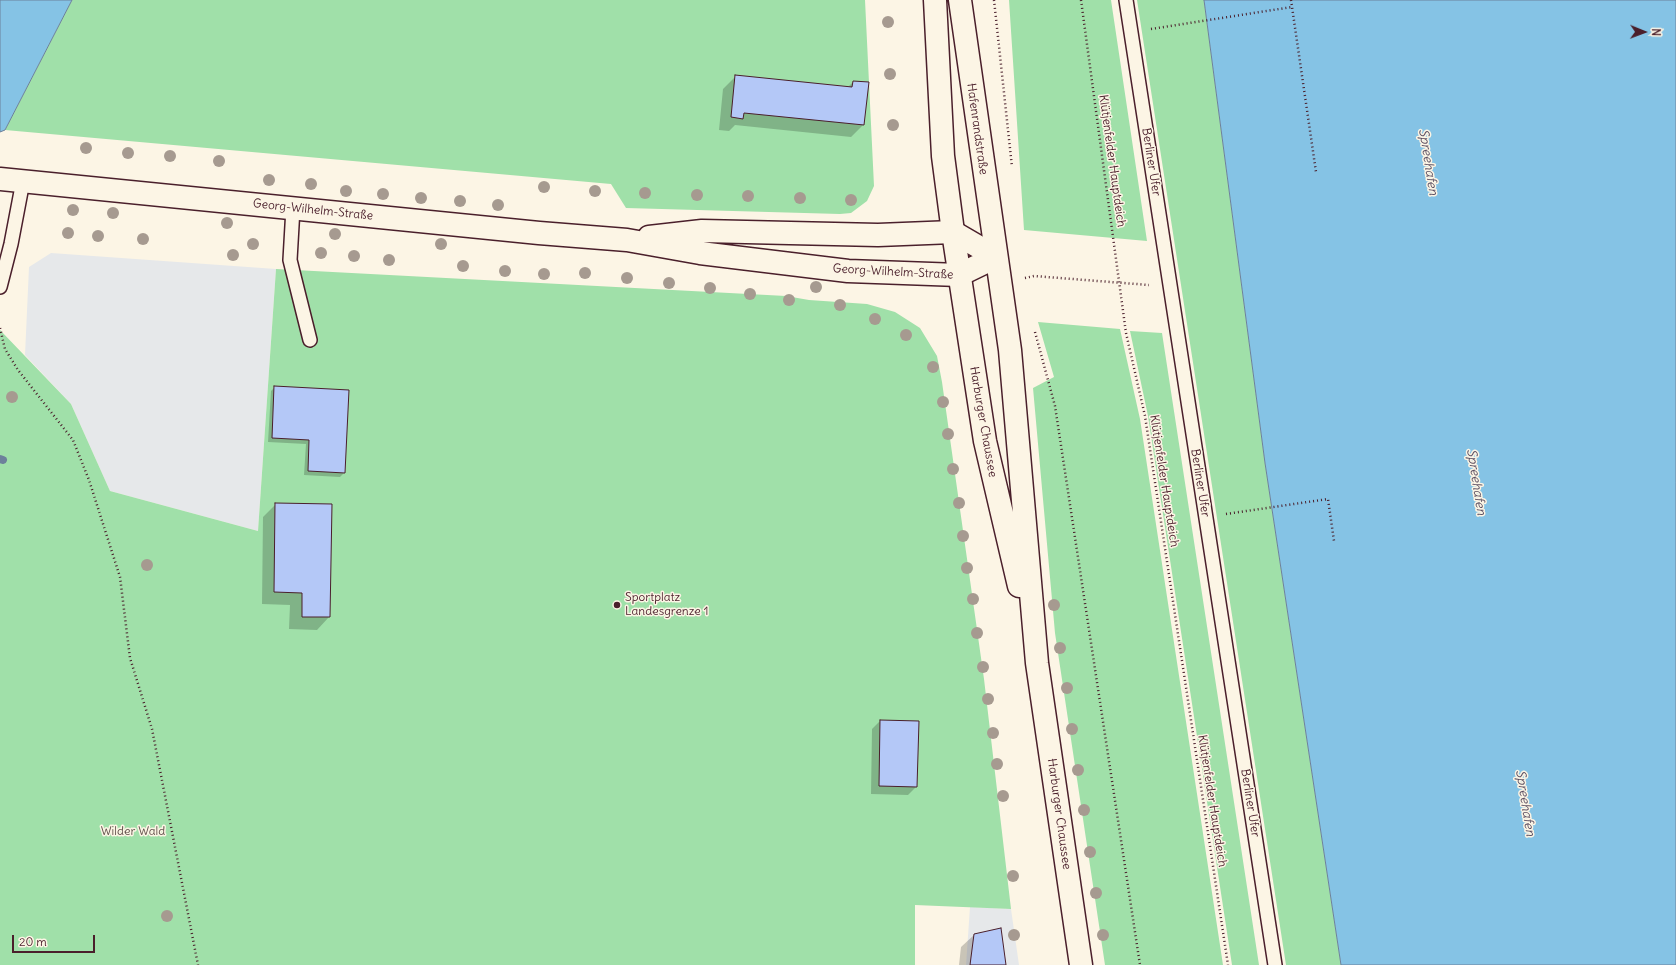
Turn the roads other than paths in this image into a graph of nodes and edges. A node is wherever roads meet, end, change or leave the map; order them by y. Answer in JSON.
{"nodes":[{"id":1,"x":935,"y":0,"type":"edge"},
{"id":2,"x":960,"y":0,"type":"edge"},
{"id":3,"x":1126,"y":0,"type":"edge"},
{"id":4,"x":0,"y":179,"type":"edge"},
{"id":5,"x":23,"y":181,"type":"junction"},
{"id":6,"x":293,"y":208,"type":"junction"},
{"id":7,"x":952,"y":232,"type":"junction"},
{"id":8,"x":627,"y":240,"type":"junction"},
{"id":9,"x":996,"y":257,"type":"junction"},
{"id":10,"x":959,"y":275,"type":"junction"},
{"id":11,"x":0,"y":287,"type":"edge"},
{"id":12,"x":310,"y":340,"type":"dead end"},
{"id":13,"x":1036,"y":663,"type":"junction"},
{"id":14,"x":1081,"y":965,"type":"edge"},
{"id":15,"x":1274,"y":965,"type":"edge"}],
"edges":[{"from":1,"to":7,"type":"main road","name":"Harburger Chaussee"},
{"from":2,"to":9,"type":"main road","name":"Hafenrandstraße"},
{"from":3,"to":15,"type":"lane","name":"Berliner Ufer"},
{"from":4,"to":5,"type":"main road","name":"Georg-Wilhelm-Straße"},
{"from":5,"to":6,"type":"main road","name":"Georg-Wilhelm-Straße"},
{"from":5,"to":11,"type":"lane"},
{"from":6,"to":8,"type":"main road","name":"Georg-Wilhelm-Straße"},
{"from":6,"to":12,"type":"lane"},
{"from":7,"to":8,"type":"main road","name":"Georg-Wilhelm-Straße"},
{"from":7,"to":9,"type":"main road"},
{"from":7,"to":10,"type":"main road","name":"Harburger Chaussee"},
{"from":8,"to":10,"type":"main road","name":"Georg-Wilhelm-Straße"},
{"from":9,"to":10,"type":"main road","name":"Georg-Wilhelm-Straße"},
{"from":9,"to":13,"type":"main road","name":"Harburger Chaussee"},
{"from":10,"to":13,"type":"main road","name":"Harburger Chaussee"},
{"from":13,"to":14,"type":"main road","name":"Harburger Chaussee"}]}
